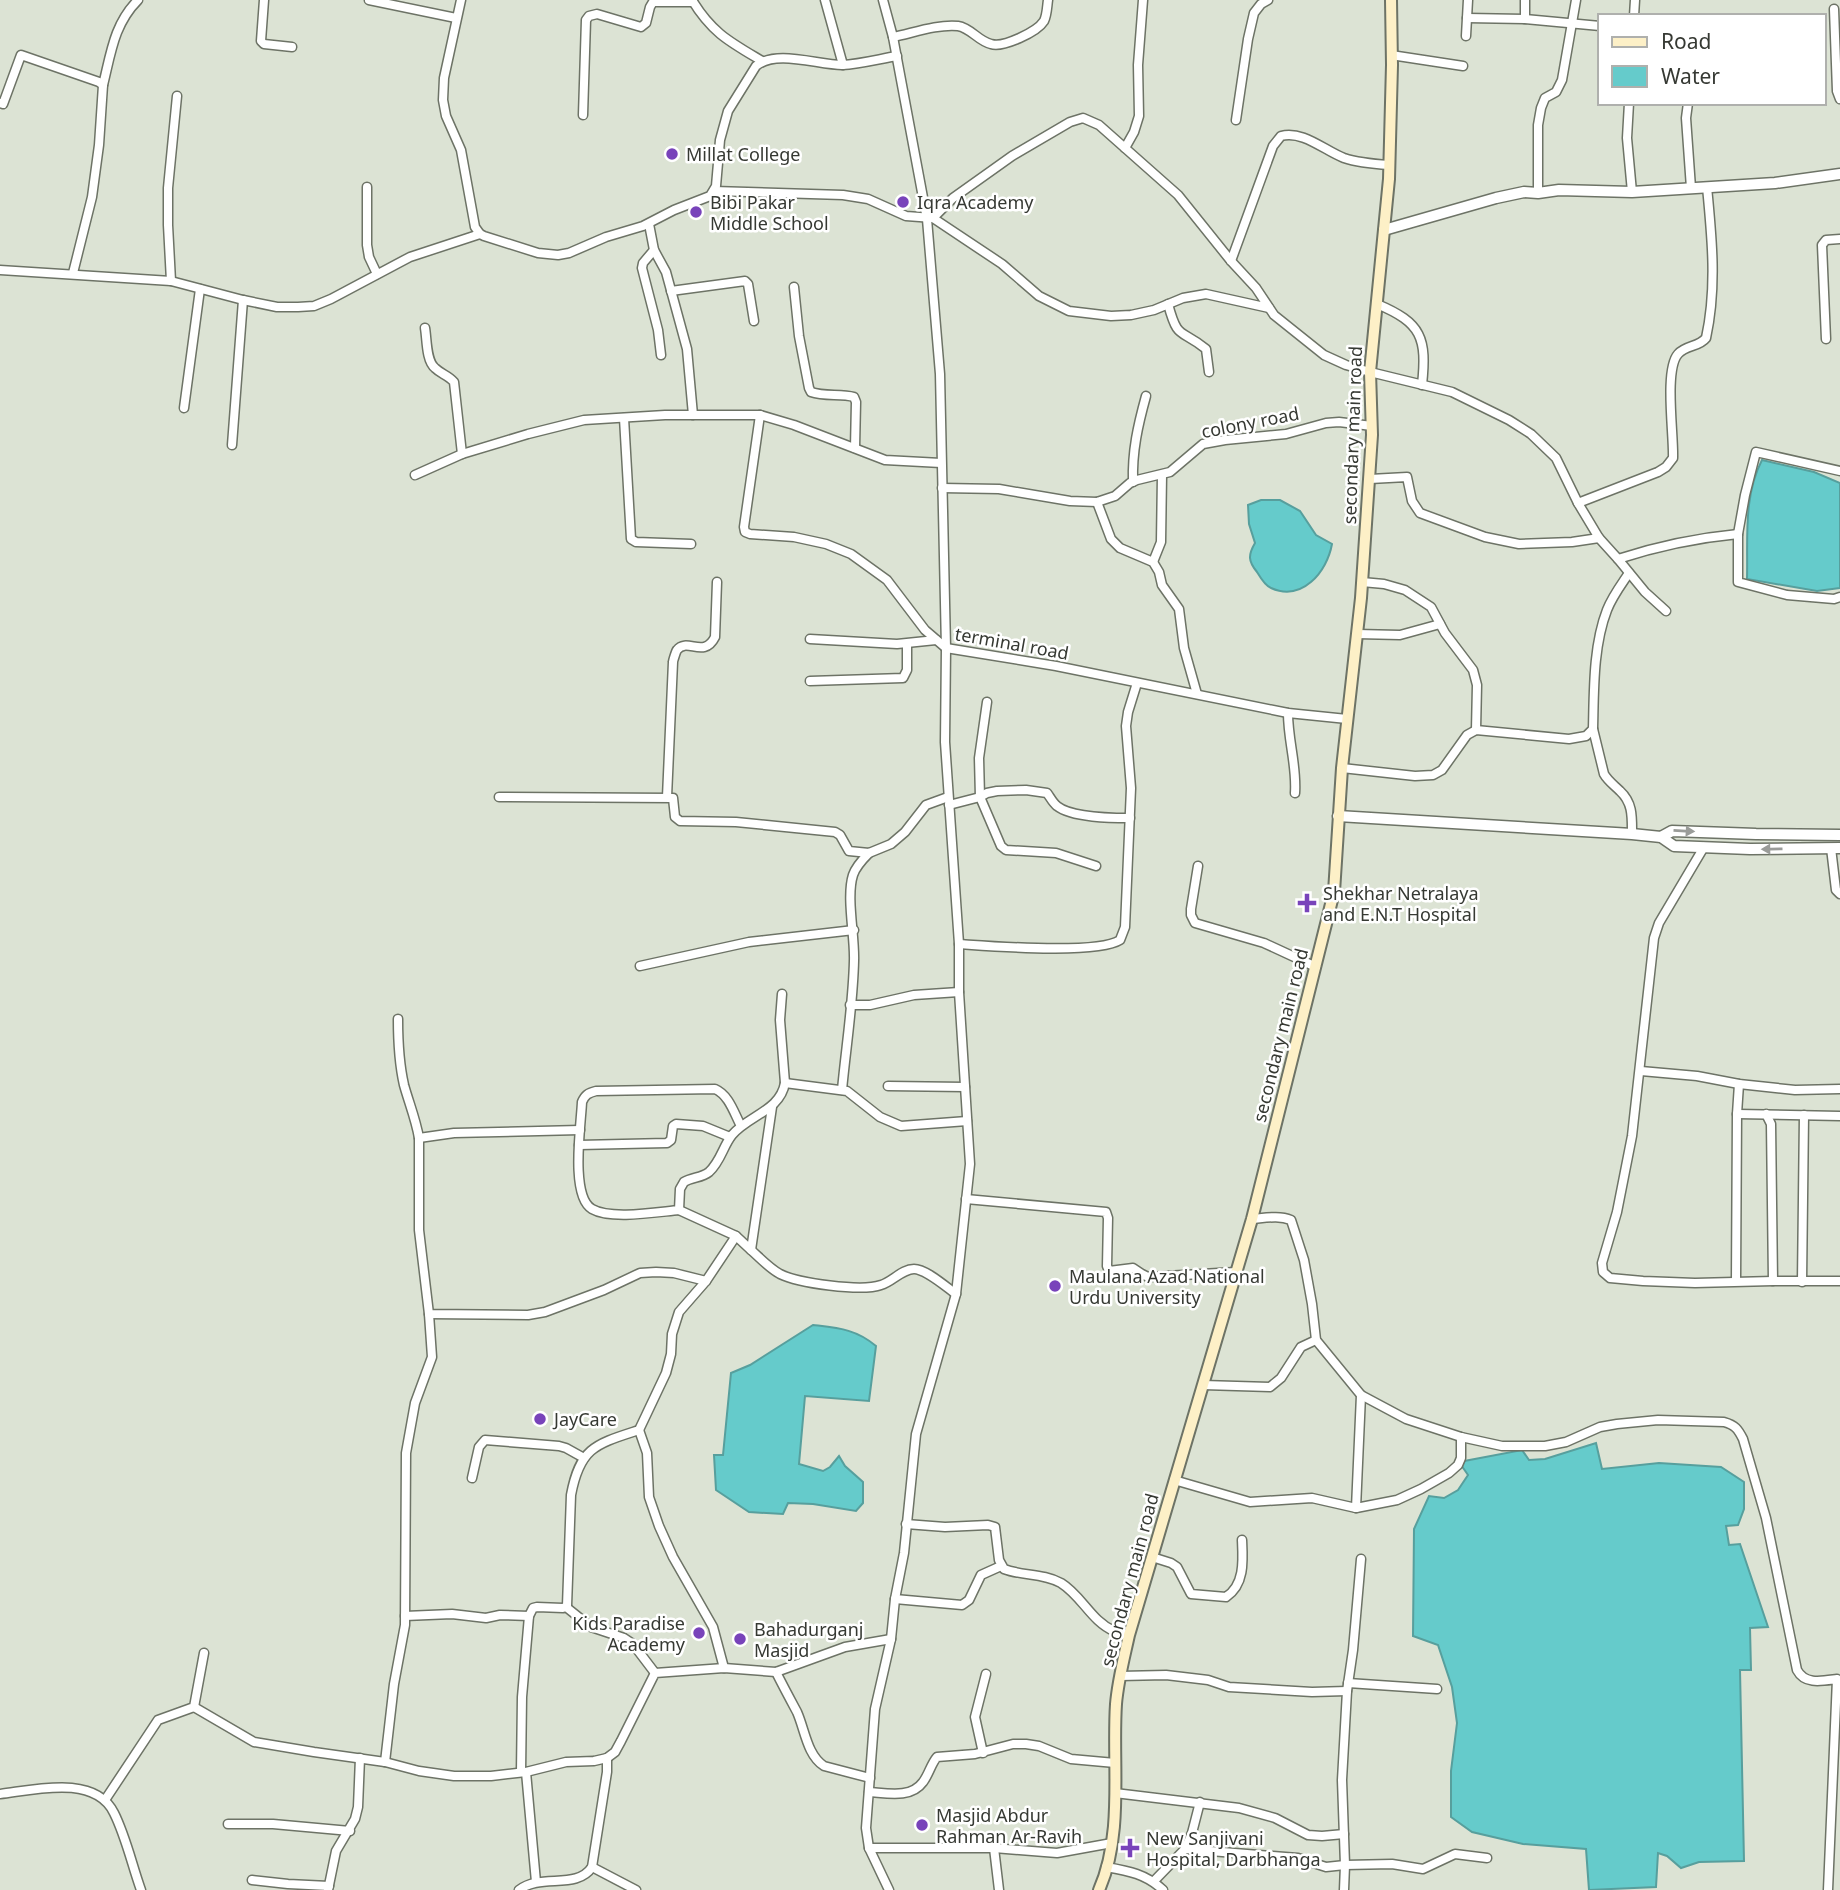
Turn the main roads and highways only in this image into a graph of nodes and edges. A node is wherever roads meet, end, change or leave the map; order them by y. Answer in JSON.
{"nodes":[{"id":1,"x":1391,"y":0,"type":"edge"},
{"id":2,"x":1099,"y":1890,"type":"edge"}],
"edges":[{"from":1,"to":2,"type":"main road","name":"secondary main road"}]}
